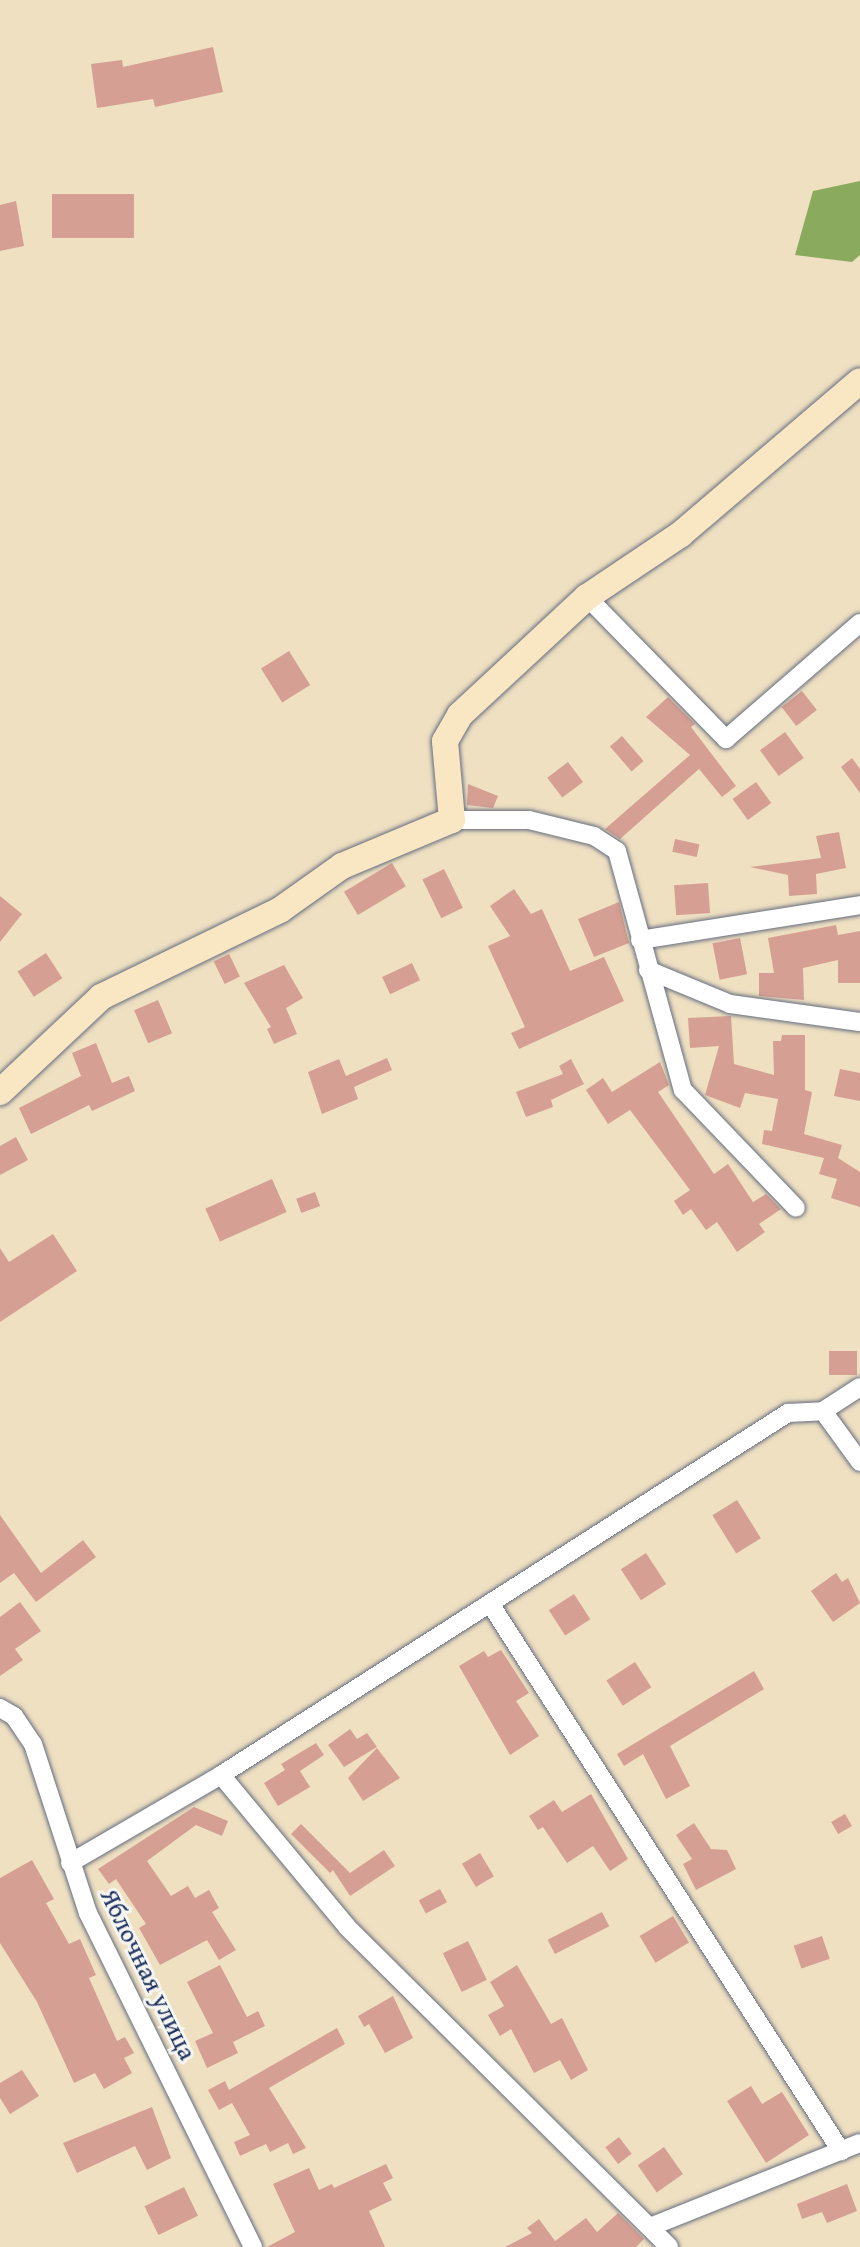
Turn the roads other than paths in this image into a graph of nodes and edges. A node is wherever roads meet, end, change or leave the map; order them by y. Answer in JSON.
{"nodes":[{"id":1,"x":860,"y":381,"type":"edge"},
{"id":2,"x":587,"y":597,"type":"junction"},
{"id":3,"x":860,"y":623,"type":"edge"},
{"id":4,"x":452,"y":820,"type":"junction"},
{"id":5,"x":860,"y":905,"type":"edge"},
{"id":6,"x":640,"y":940,"type":"junction"},
{"id":7,"x":648,"y":970,"type":"junction"},
{"id":8,"x":860,"y":1022,"type":"edge"},
{"id":9,"x":0,"y":1092,"type":"edge"},
{"id":10,"x":796,"y":1208,"type":"dead end"},
{"id":11,"x":860,"y":1387,"type":"edge"},
{"id":12,"x":823,"y":1411,"type":"junction"},
{"id":13,"x":860,"y":1462,"type":"edge"},
{"id":14,"x":491,"y":1605,"type":"junction"},
{"id":15,"x":7,"y":1712,"type":"edge"},
{"id":16,"x":221,"y":1775,"type":"junction"},
{"id":17,"x":70,"y":1863,"type":"junction"},
{"id":18,"x":860,"y":2143,"type":"edge"},
{"id":19,"x":841,"y":2151,"type":"junction"},
{"id":20,"x":650,"y":2227,"type":"junction"},
{"id":21,"x":253,"y":2247,"type":"edge"},
{"id":22,"x":669,"y":2247,"type":"edge"}],
"edges":[{"from":1,"to":2,"type":"street"},
{"from":2,"to":3,"type":"street"},
{"from":2,"to":4,"type":"street"},
{"from":4,"to":6,"type":"street"},
{"from":4,"to":9,"type":"street"},
{"from":5,"to":6,"type":"street"},
{"from":6,"to":7,"type":"street"},
{"from":7,"to":8,"type":"street"},
{"from":7,"to":10,"type":"street"},
{"from":11,"to":12,"type":"street"},
{"from":12,"to":13,"type":"street"},
{"from":12,"to":14,"type":"street"},
{"from":14,"to":16,"type":"street"},
{"from":14,"to":19,"type":"street"},
{"from":15,"to":17,"type":"street","name":"Яблочная улица"},
{"from":16,"to":17,"type":"street"},
{"from":16,"to":20,"type":"street"},
{"from":17,"to":21,"type":"street","name":"Яблочная улица"},
{"from":18,"to":19,"type":"street"},
{"from":19,"to":20,"type":"street"},
{"from":20,"to":22,"type":"street"}]}
